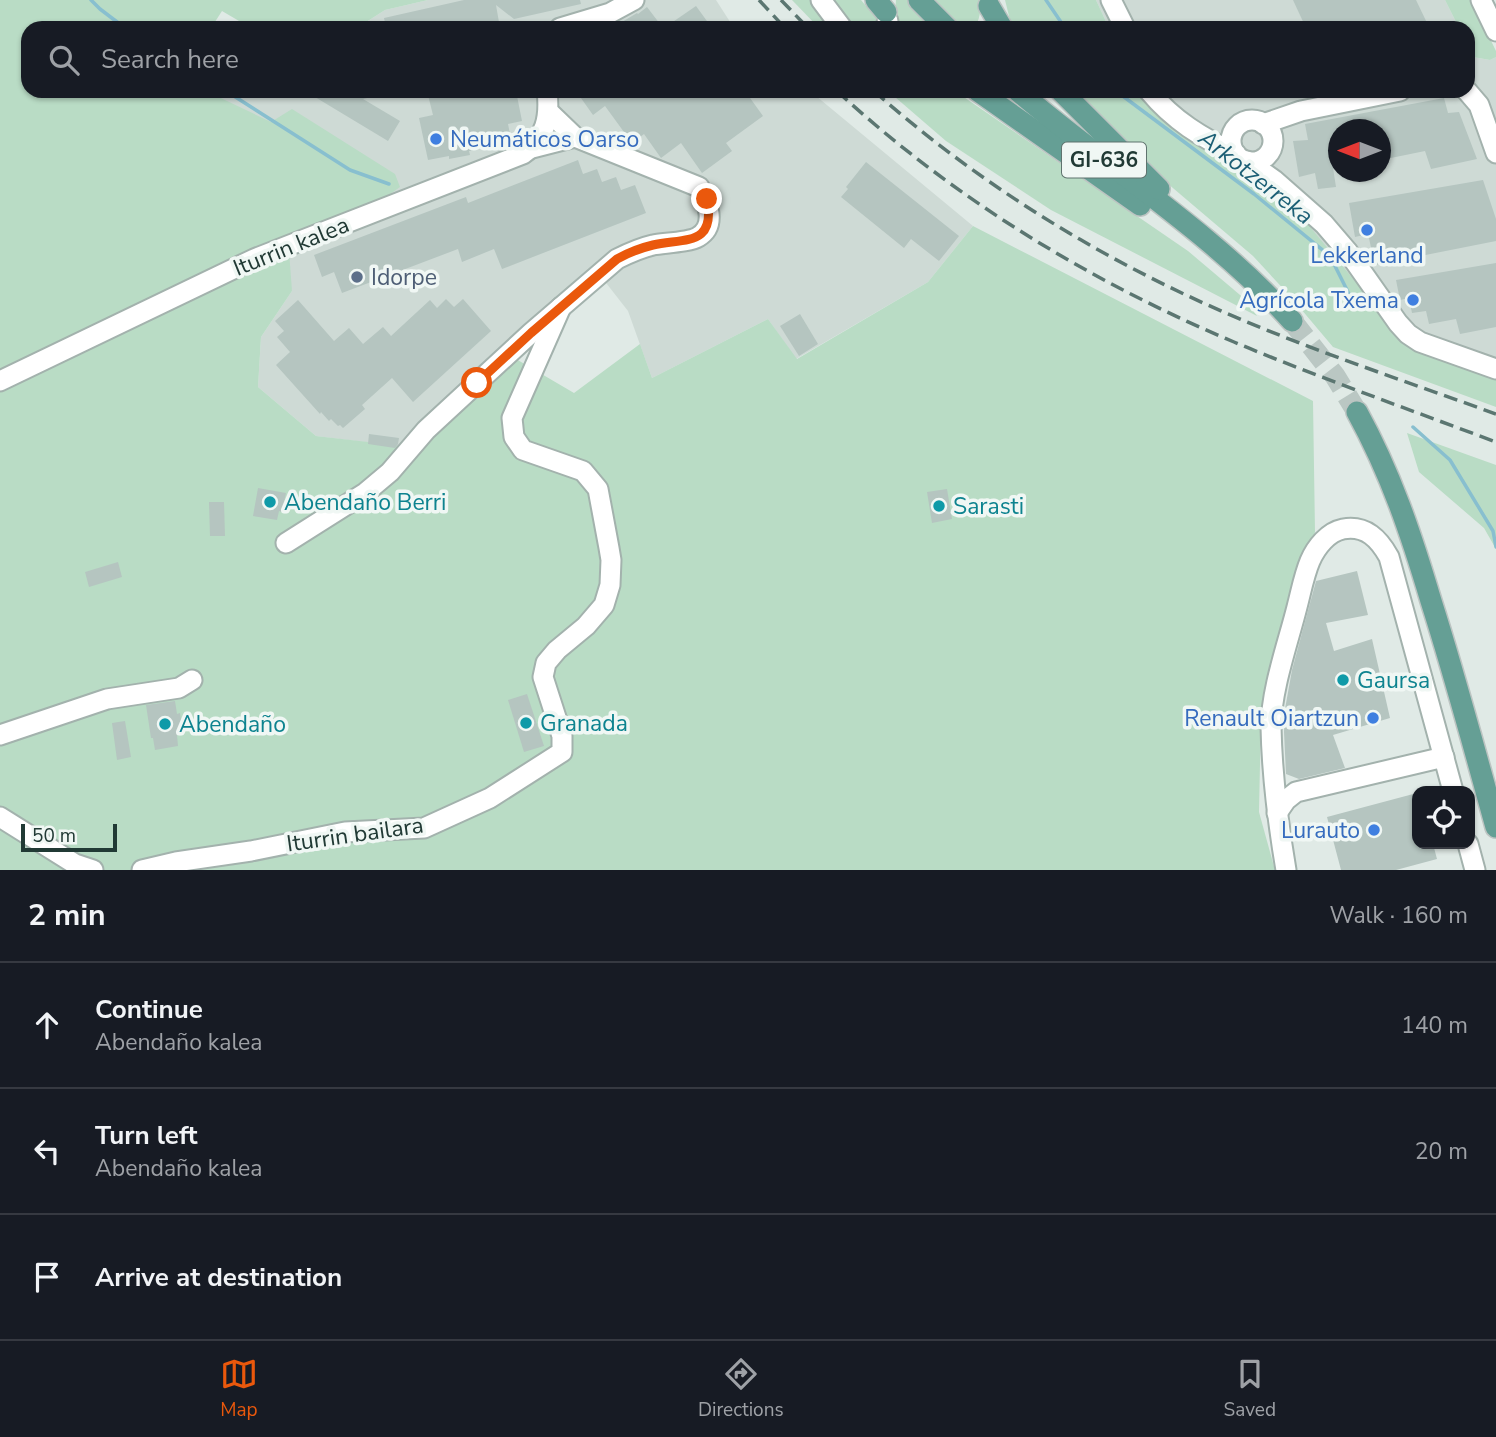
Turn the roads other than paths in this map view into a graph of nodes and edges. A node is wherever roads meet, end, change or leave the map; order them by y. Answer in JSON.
{"nodes":[{"id":1,"x":634,"y":0,"type":"edge"},
{"id":2,"x":821,"y":0,"type":"edge"},
{"id":3,"x":919,"y":0,"type":"edge"},
{"id":4,"x":1481,"y":0,"type":"edge"},
{"id":5,"x":989,"y":3,"type":"edge"},
{"id":6,"x":583,"y":21,"type":"edge"},
{"id":7,"x":837,"y":21,"type":"edge"},
{"id":8,"x":940,"y":21,"type":"edge"},
{"id":9,"x":988,"y":21,"type":"edge"},
{"id":10,"x":998,"y":21,"type":"edge"},
{"id":11,"x":1496,"y":31,"type":"edge"},
{"id":12,"x":548,"y":98,"type":"edge"},
{"id":13,"x":988,"y":98,"type":"edge"},
{"id":14,"x":1026,"y":98,"type":"edge"},
{"id":15,"x":1068,"y":98,"type":"edge"},
{"id":16,"x":1155,"y":98,"type":"edge"},
{"id":17,"x":1164,"y":98,"type":"edge"},
{"id":18,"x":1365,"y":98,"type":"edge"},
{"id":19,"x":1473,"y":98,"type":"edge"},
{"id":20,"x":549,"y":112,"type":"junction"},
{"id":21,"x":1263,"y":124,"type":"junction"},
{"id":22,"x":1236,"y":128,"type":"junction"},
{"id":23,"x":575,"y":137,"type":"junction"},
{"id":24,"x":531,"y":148,"type":"junction"},
{"id":25,"x":1496,"y":153,"type":"edge"},
{"id":26,"x":1241,"y":157,"type":"junction"},
{"id":27,"x":1192,"y":228,"type":"junction"},
{"id":28,"x":1235,"y":264,"type":"junction"},
{"id":29,"x":561,"y":307,"type":"junction"},
{"id":30,"x":1292,"y":321,"type":"tunnel mouth"},
{"id":31,"x":1496,"y":369,"type":"edge"},
{"id":32,"x":0,"y":381,"type":"edge"},
{"id":33,"x":1357,"y":412,"type":"tunnel mouth"},
{"id":34,"x":286,"y":543,"type":"dead end"},
{"id":35,"x":192,"y":680,"type":"dead end"},
{"id":36,"x":0,"y":735,"type":"edge"},
{"id":37,"x":1444,"y":757,"type":"junction"},
{"id":38,"x":1452,"y":786,"type":"edge"},
{"id":39,"x":1277,"y":813,"type":"junction"},
{"id":40,"x":0,"y":817,"type":"edge"},
{"id":41,"x":1496,"y":827,"type":"edge"},
{"id":42,"x":1469,"y":849,"type":"edge"},
{"id":43,"x":93,"y":870,"type":"edge"},
{"id":44,"x":142,"y":870,"type":"edge"},
{"id":45,"x":1286,"y":870,"type":"edge"},
{"id":46,"x":1475,"y":870,"type":"edge"}],
"edges":[{"from":1,"to":6,"type":"street"},
{"from":2,"to":7,"type":"street"},
{"from":3,"to":8,"type":"main road"},
{"from":4,"to":11,"type":"street"},
{"from":5,"to":9,"type":"street"},
{"from":5,"to":10,"type":"main road"},
{"from":12,"to":20,"type":"street"},
{"from":13,"to":28,"type":"main road"},
{"from":14,"to":27,"type":"main road","number":"GI-636"},
{"from":15,"to":27,"type":"main road"},
{"from":16,"to":26,"type":"street"},
{"from":17,"to":22,"type":"street"},
{"from":18,"to":21,"type":"street"},
{"from":19,"to":25,"type":"street"},
{"from":20,"to":23,"type":"street"},
{"from":20,"to":24,"type":"street"},
{"from":21,"to":22,"type":"street"},
{"from":21,"to":26,"type":"street"},
{"from":22,"to":26,"type":"street"},
{"from":23,"to":24,"type":"street","name":"Iturrin kalea"},
{"from":23,"to":29,"type":"street"},
{"from":24,"to":32,"type":"street","name":"Iturrin kalea"},
{"from":26,"to":31,"type":"street"},
{"from":27,"to":28,"type":"main road","number":"GI-636"},
{"from":28,"to":30,"type":"main road","number":"GI-636"},
{"from":29,"to":34,"type":"street"},
{"from":29,"to":44,"type":"street","name":"Iturrin bailara"},
{"from":33,"to":41,"type":"main road"},
{"from":35,"to":36,"type":"street"},
{"from":37,"to":38,"type":"street"},
{"from":37,"to":39,"type":"street"},
{"from":37,"to":39,"type":"street"},
{"from":39,"to":45,"type":"street"},
{"from":40,"to":43,"type":"street"},
{"from":42,"to":46,"type":"street"}]}
